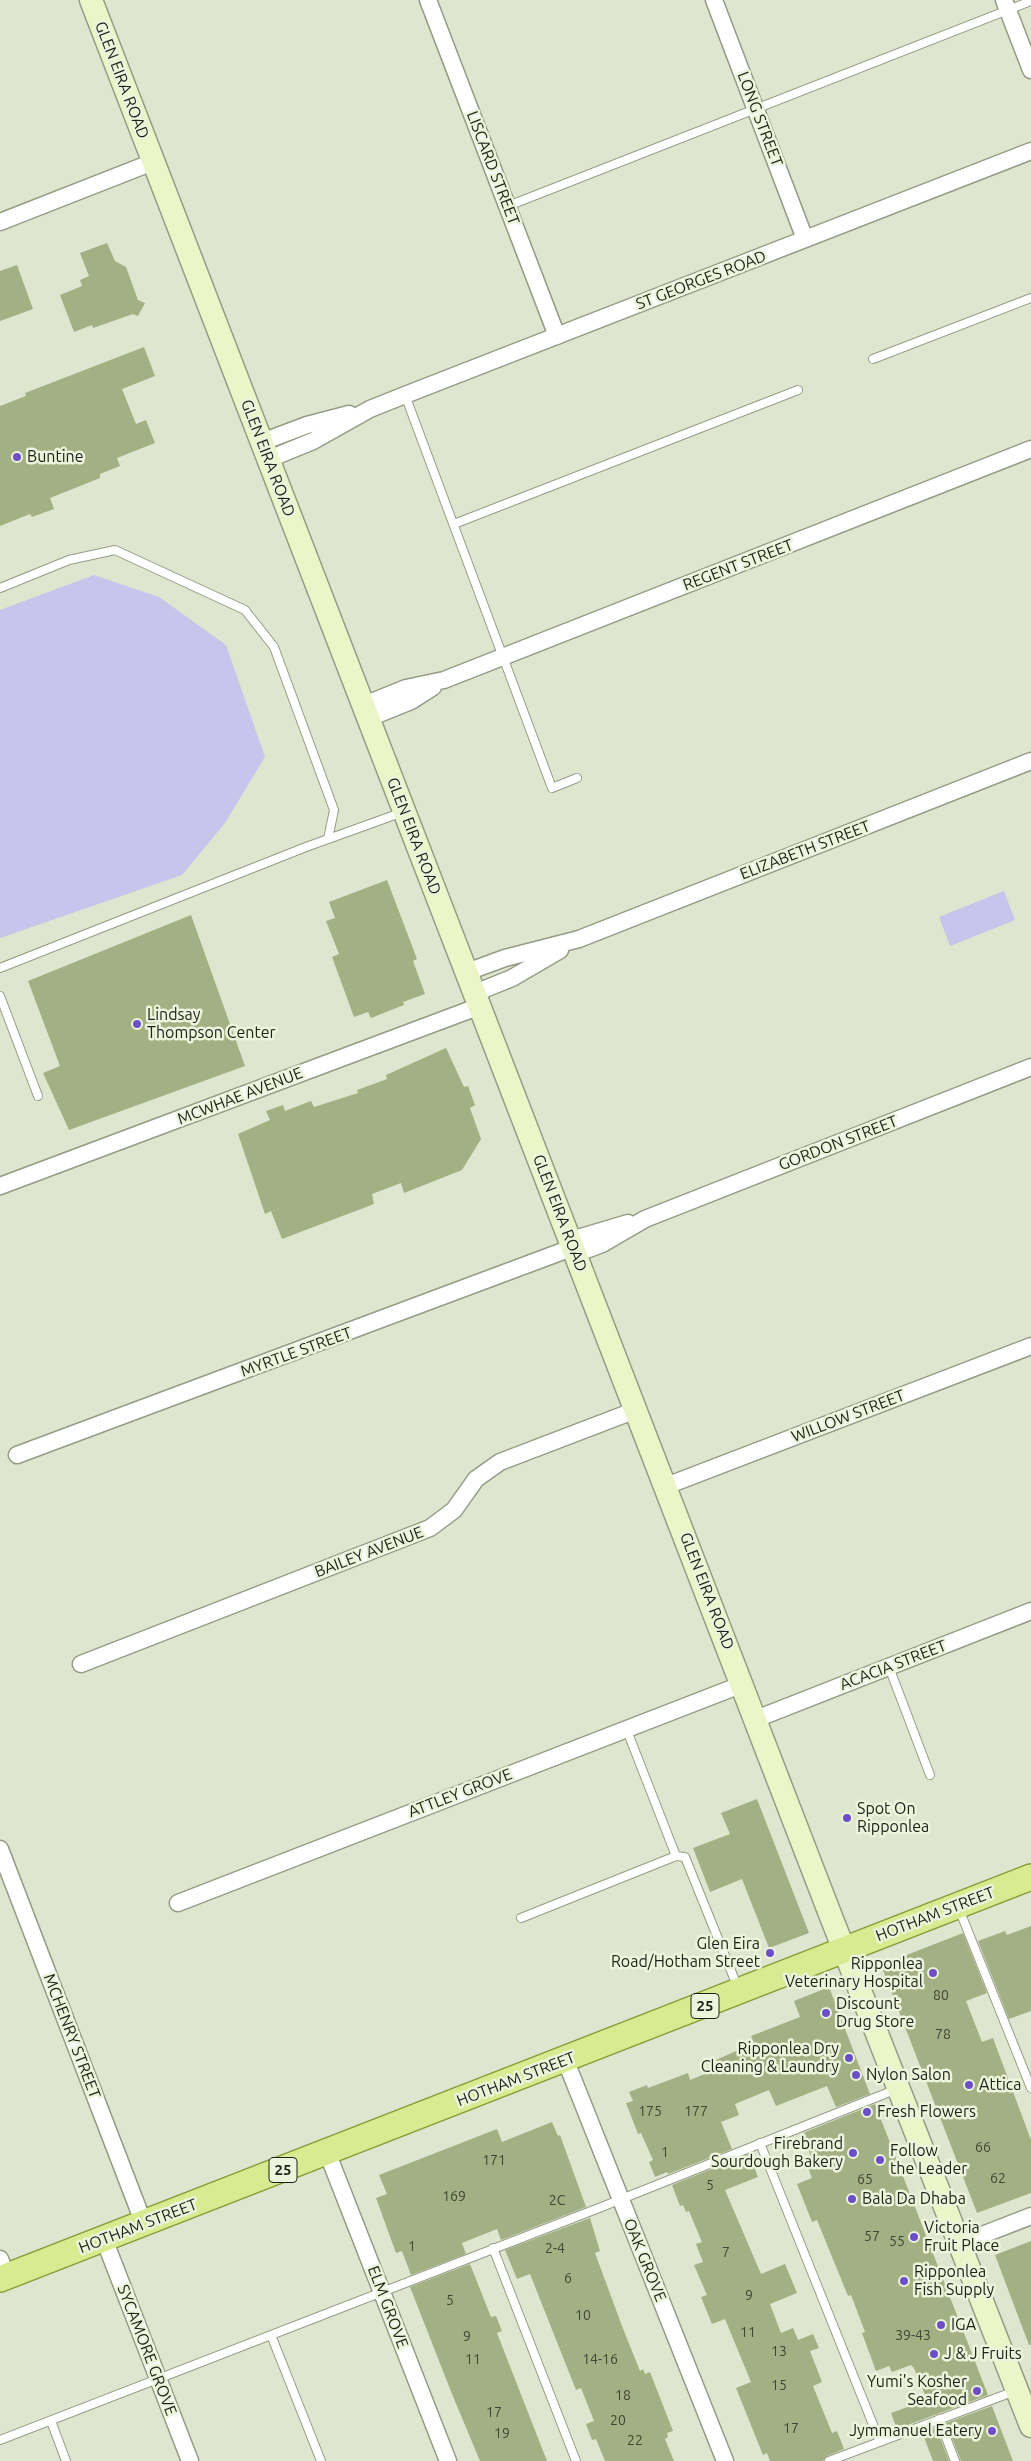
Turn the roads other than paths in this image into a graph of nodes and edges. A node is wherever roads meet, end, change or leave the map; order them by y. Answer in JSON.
{"nodes":[{"id":1,"x":91,"y":0,"type":"edge"},
{"id":2,"x":428,"y":0,"type":"edge"},
{"id":3,"x":714,"y":0,"type":"edge"},
{"id":4,"x":1031,"y":1,"type":"edge"},
{"id":5,"x":1006,"y":5,"type":"edge"},
{"id":6,"x":1031,"y":70,"type":"edge"},
{"id":7,"x":756,"y":110,"type":"junction"},
{"id":8,"x":1031,"y":151,"type":"edge"},
{"id":9,"x":153,"y":162,"type":"junction"},
{"id":10,"x":508,"y":206,"type":"junction"},
{"id":11,"x":0,"y":222,"type":"edge"},
{"id":12,"x":805,"y":239,"type":"junction"},
{"id":13,"x":1031,"y":298,"type":"edge"},
{"id":14,"x":557,"y":336,"type":"junction"},
{"id":15,"x":873,"y":359,"type":"dead end"},
{"id":16,"x":798,"y":390,"type":"dead end"},
{"id":17,"x":405,"y":394,"type":"junction"},
{"id":18,"x":1031,"y":449,"type":"edge"},
{"id":19,"x":265,"y":450,"type":"junction"},
{"id":20,"x":454,"y":524,"type":"junction"},
{"id":21,"x":0,"y":588,"type":"edge"},
{"id":22,"x":503,"y":658,"type":"junction"},
{"id":23,"x":367,"y":712,"type":"junction"},
{"id":24,"x":1031,"y":761,"type":"edge"},
{"id":25,"x":577,"y":778,"type":"dead end"},
{"id":26,"x":405,"y":811,"type":"junction"},
{"id":27,"x":328,"y":839,"type":"junction"},
{"id":28,"x":579,"y":939,"type":"junction"},
{"id":29,"x":0,"y":968,"type":"edge"},
{"id":30,"x":467,"y":972,"type":"junction"},
{"id":31,"x":0,"y":996,"type":"edge"},
{"id":32,"x":478,"y":1000,"type":"junction"},
{"id":33,"x":1031,"y":1067,"type":"edge"},
{"id":34,"x":38,"y":1096,"type":"dead end"},
{"id":35,"x":0,"y":1186,"type":"edge"},
{"id":36,"x":574,"y":1247,"type":"junction"},
{"id":37,"x":1031,"y":1346,"type":"edge"},
{"id":38,"x":636,"y":1410,"type":"junction"},
{"id":39,"x":17,"y":1455,"type":"dead end"},
{"id":40,"x":666,"y":1486,"type":"junction"},
{"id":41,"x":1031,"y":1611,"type":"edge"},
{"id":42,"x":81,"y":1664,"type":"dead end"},
{"id":43,"x":889,"y":1667,"type":"junction"},
{"id":44,"x":743,"y":1684,"type":"junction"},
{"id":45,"x":756,"y":1719,"type":"junction"},
{"id":46,"x":626,"y":1728,"type":"junction"},
{"id":47,"x":930,"y":1775,"type":"dead end"},
{"id":48,"x":0,"y":1848,"type":"edge"},
{"id":49,"x":676,"y":1856,"type":"junction"},
{"id":50,"x":1031,"y":1877,"type":"edge"},
{"id":51,"x":178,"y":1903,"type":"dead end"},
{"id":52,"x":958,"y":1906,"type":"junction"},
{"id":53,"x":521,"y":1918,"type":"dead end"},
{"id":54,"x":844,"y":1950,"type":"junction"},
{"id":55,"x":740,"y":1992,"type":"junction"},
{"id":56,"x":565,"y":2059,"type":"junction"},
{"id":57,"x":899,"y":2088,"type":"junction"},
{"id":58,"x":1031,"y":2088,"type":"edge"},
{"id":59,"x":760,"y":2143,"type":"junction"},
{"id":60,"x":327,"y":2152,"type":"junction"},
{"id":61,"x":620,"y":2199,"type":"junction"},
{"id":62,"x":1031,"y":2216,"type":"edge"},
{"id":63,"x":144,"y":2224,"type":"junction"},
{"id":64,"x":104,"y":2239,"type":"junction"},
{"id":65,"x":960,"y":2244,"type":"junction"},
{"id":66,"x":493,"y":2248,"type":"junction"},
{"id":67,"x":2,"y":2272,"type":"edge"},
{"id":68,"x":382,"y":2292,"type":"junction"},
{"id":69,"x":271,"y":2335,"type":"junction"},
{"id":70,"x":157,"y":2378,"type":"junction"},
{"id":71,"x":1017,"y":2390,"type":"junction"},
{"id":72,"x":939,"y":2419,"type":"junction"},
{"id":73,"x":51,"y":2421,"type":"junction"},
{"id":74,"x":1031,"y":2426,"type":"edge"},
{"id":75,"x":0,"y":2440,"type":"edge"},
{"id":76,"x":880,"y":2442,"type":"junction"},
{"id":77,"x":66,"y":2461,"type":"edge"},
{"id":78,"x":190,"y":2461,"type":"edge"},
{"id":79,"x":320,"y":2461,"type":"edge"},
{"id":80,"x":448,"y":2461,"type":"edge"},
{"id":81,"x":576,"y":2461,"type":"edge"},
{"id":82,"x":725,"y":2461,"type":"edge"},
{"id":83,"x":829,"y":2461,"type":"edge"},
{"id":84,"x":955,"y":2461,"type":"edge"}],
"edges":[{"from":1,"to":9,"type":"main road","name":"GLEN EIRA ROAD"},
{"from":2,"to":10,"type":"street","name":"LISCARD STREET"},
{"from":3,"to":7,"type":"street","name":"LONG STREET"},
{"from":4,"to":5,"type":"lane"},
{"from":5,"to":6,"type":"street"},
{"from":5,"to":7,"type":"lane"},
{"from":7,"to":10,"type":"lane"},
{"from":7,"to":12,"type":"street","name":"LONG STREET"},
{"from":8,"to":12,"type":"street","name":"ST GEORGES ROAD"},
{"from":9,"to":11,"type":"street"},
{"from":9,"to":19,"type":"main road","name":"GLEN EIRA ROAD"},
{"from":10,"to":14,"type":"street","name":"LISCARD STREET"},
{"from":12,"to":14,"type":"street","name":"ST GEORGES ROAD"},
{"from":13,"to":15,"type":"lane"},
{"from":14,"to":17,"type":"street","name":"ST GEORGES ROAD"},
{"from":16,"to":20,"type":"lane"},
{"from":17,"to":19,"type":"street","name":"ST GEORGES ROAD"},
{"from":17,"to":20,"type":"lane"},
{"from":18,"to":22,"type":"street","name":"REGENT STREET"},
{"from":19,"to":23,"type":"main road","name":"GLEN EIRA ROAD"},
{"from":20,"to":22,"type":"lane"},
{"from":21,"to":27,"type":"lane"},
{"from":22,"to":23,"type":"street","name":"REGENT STREET"},
{"from":22,"to":25,"type":"lane"},
{"from":23,"to":26,"type":"main road","name":"GLEN EIRA ROAD"},
{"from":24,"to":28,"type":"street","name":"ELIZABETH STREET"},
{"from":26,"to":27,"type":"lane"},
{"from":26,"to":30,"type":"main road","name":"GLEN EIRA ROAD"},
{"from":27,"to":29,"type":"lane"},
{"from":28,"to":30,"type":"street","name":"ELIZABETH STREET"},
{"from":28,"to":32,"type":"street","name":"ELIZABETH STREET"},
{"from":30,"to":32,"type":"main road","name":"GLEN EIRA ROAD"},
{"from":31,"to":34,"type":"lane"},
{"from":32,"to":35,"type":"street","name":"MCWHAE AVENUE"},
{"from":32,"to":36,"type":"main road","name":"GLEN EIRA ROAD"},
{"from":33,"to":36,"type":"street","name":"GORDON STREET"},
{"from":36,"to":38,"type":"main road","name":"GLEN EIRA ROAD"},
{"from":36,"to":39,"type":"street","name":"MYRTLE STREET"},
{"from":37,"to":40,"type":"street","name":"WILLOW STREET"},
{"from":38,"to":40,"type":"main road","name":"GLEN EIRA ROAD"},
{"from":38,"to":42,"type":"street","name":"BAILEY AVENUE"},
{"from":40,"to":44,"type":"main road","name":"GLEN EIRA ROAD"},
{"from":41,"to":43,"type":"street","name":"ACACIA STREET"},
{"from":43,"to":45,"type":"street","name":"ACACIA STREET"},
{"from":43,"to":47,"type":"lane"},
{"from":44,"to":45,"type":"main road","name":"GLEN EIRA ROAD"},
{"from":44,"to":46,"type":"street","name":"ATTLEY GROVE"},
{"from":45,"to":54,"type":"main road","name":"GLEN EIRA ROAD"},
{"from":46,"to":49,"type":"lane"},
{"from":46,"to":51,"type":"street","name":"ATTLEY GROVE"},
{"from":48,"to":63,"type":"street","name":"MCHENRY STREET"},
{"from":49,"to":53,"type":"lane"},
{"from":49,"to":55,"type":"lane"},
{"from":50,"to":52,"type":"main road","name":"HOTHAM STREET","number":"25"},
{"from":52,"to":54,"type":"main road","name":"HOTHAM STREET","number":"25"},
{"from":52,"to":58,"type":"lane"},
{"from":54,"to":55,"type":"main road","name":"HOTHAM STREET","number":"25"},
{"from":54,"to":57,"type":"main road","name":"GLEN EIRA ROAD"},
{"from":55,"to":56,"type":"main road","name":"HOTHAM STREET","number":"25"},
{"from":56,"to":60,"type":"main road","name":"HOTHAM STREET","number":"25"},
{"from":56,"to":61,"type":"street","name":"OAK GROVE"},
{"from":57,"to":59,"type":"lane"},
{"from":57,"to":65,"type":"main road","name":"GLEN EIRA ROAD"},
{"from":59,"to":61,"type":"lane"},
{"from":59,"to":76,"type":"lane"},
{"from":60,"to":63,"type":"main road","name":"HOTHAM STREET","number":"25"},
{"from":60,"to":68,"type":"street","name":"ELM GROVE"},
{"from":61,"to":66,"type":"lane"},
{"from":61,"to":82,"type":"street","name":"OAK GROVE"},
{"from":62,"to":65,"type":"street"},
{"from":63,"to":64,"type":"main road","name":"HOTHAM STREET","number":"25"},
{"from":64,"to":67,"type":"main road","name":"HOTHAM STREET","number":"25"},
{"from":64,"to":70,"type":"street","name":"SYCAMORE GROVE"},
{"from":65,"to":71,"type":"main road","name":"GLEN EIRA ROAD"},
{"from":66,"to":68,"type":"lane"},
{"from":66,"to":81,"type":"lane"},
{"from":68,"to":69,"type":"lane"},
{"from":68,"to":80,"type":"street","name":"ELM GROVE"},
{"from":69,"to":70,"type":"lane"},
{"from":69,"to":79,"type":"lane"},
{"from":70,"to":73,"type":"lane"},
{"from":70,"to":78,"type":"street","name":"SYCAMORE GROVE"},
{"from":71,"to":72,"type":"lane"},
{"from":71,"to":74,"type":"main road","name":"GLEN EIRA ROAD"},
{"from":72,"to":76,"type":"lane"},
{"from":72,"to":84,"type":"lane"},
{"from":73,"to":75,"type":"lane"},
{"from":73,"to":77,"type":"lane"},
{"from":76,"to":83,"type":"lane"}]}
